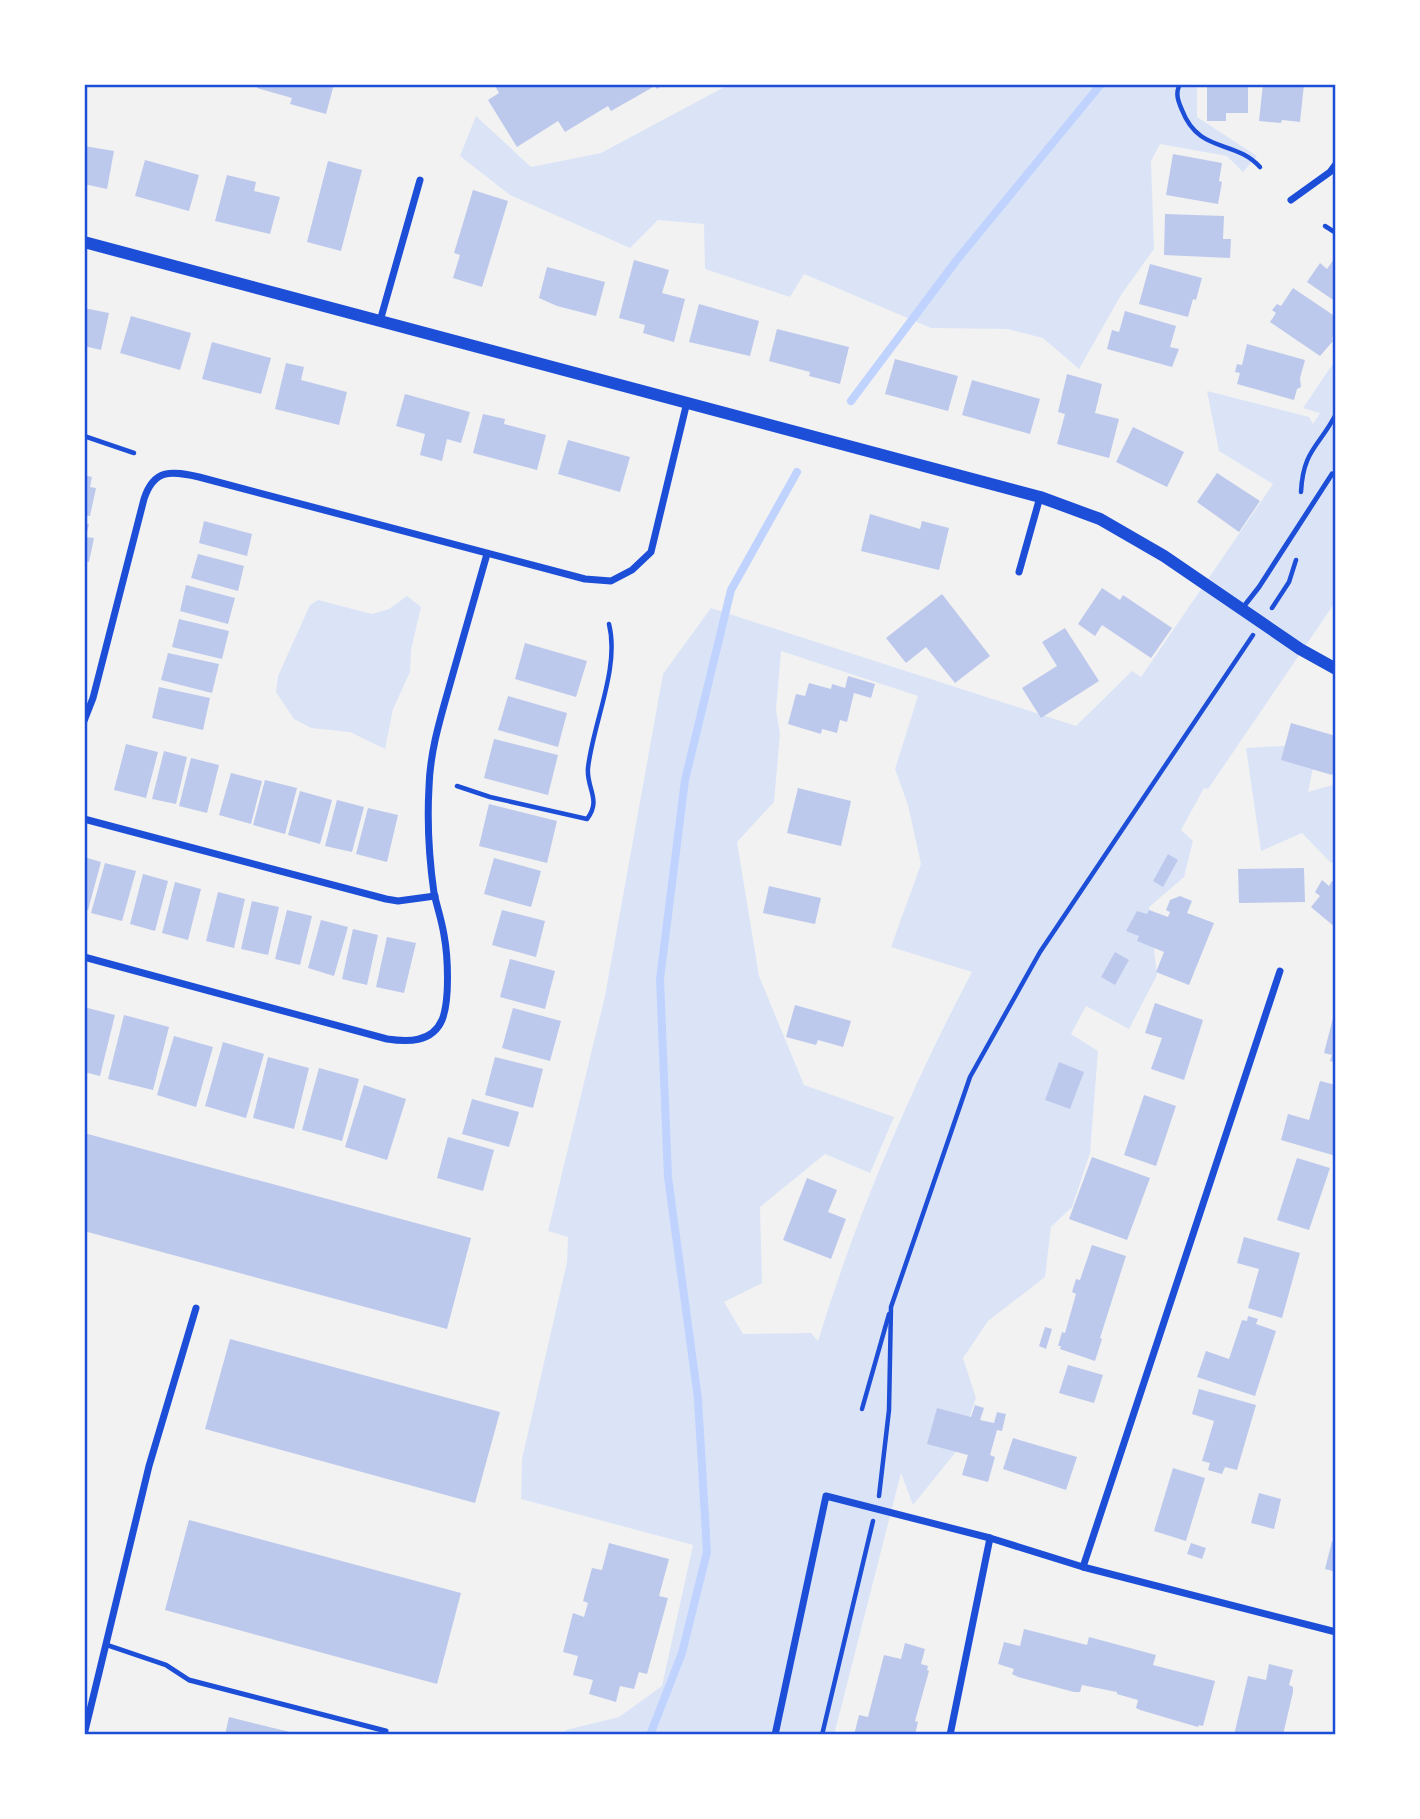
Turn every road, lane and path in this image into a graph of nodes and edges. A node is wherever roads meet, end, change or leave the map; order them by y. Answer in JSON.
{"nodes":[{"id":1,"x":1181,"y":84,"type":"edge"},
{"id":2,"x":1336,"y":164,"type":"edge"},
{"id":3,"x":1260,"y":167,"type":"dead end"},
{"id":4,"x":420,"y":180,"type":"dead end"},
{"id":5,"x":1291,"y":200,"type":"dead end"},
{"id":6,"x":1325,"y":226,"type":"dead end"},
{"id":7,"x":1336,"y":233,"type":"edge"},
{"id":8,"x":84,"y":242,"type":"edge"},
{"id":9,"x":380,"y":321,"type":"junction"},
{"id":10,"x":687,"y":402,"type":"junction"},
{"id":11,"x":84,"y":436,"type":"edge"},
{"id":12,"x":134,"y":453,"type":"dead end"},
{"id":13,"x":1332,"y":474,"type":"dead end"},
{"id":14,"x":1040,"y":497,"type":"junction"},
{"id":15,"x":487,"y":554,"type":"junction"},
{"id":16,"x":1019,"y":572,"type":"dead end"},
{"id":17,"x":1241,"y":610,"type":"junction"},
{"id":18,"x":609,"y":624,"type":"dead end"},
{"id":19,"x":1251,"y":638,"type":"dead end"},
{"id":20,"x":1336,"y":668,"type":"edge"},
{"id":21,"x":84,"y":721,"type":"edge"},
{"id":22,"x":457,"y":786,"type":"dead end"},
{"id":23,"x":84,"y":819,"type":"edge"},
{"id":24,"x":435,"y":896,"type":"junction"},
{"id":25,"x":84,"y":957,"type":"edge"},
{"id":26,"x":1280,"y":971,"type":"dead end"},
{"id":27,"x":891,"y":1307,"type":"junction"},
{"id":28,"x":196,"y":1308,"type":"dead end"},
{"id":29,"x":862,"y":1409,"type":"dead end"},
{"id":30,"x":879,"y":1492,"type":"dead end"},
{"id":31,"x":870,"y":1531,"type":"dead end"},
{"id":32,"x":990,"y":1538,"type":"junction"},
{"id":33,"x":1083,"y":1567,"type":"junction"},
{"id":34,"x":1336,"y":1632,"type":"edge"},
{"id":35,"x":107,"y":1645,"type":"junction"},
{"id":36,"x":386,"y":1731,"type":"dead end"},
{"id":37,"x":84,"y":1735,"type":"edge"},
{"id":38,"x":775,"y":1735,"type":"edge"},
{"id":39,"x":822,"y":1735,"type":"edge"},
{"id":40,"x":950,"y":1735,"type":"edge"}],
"edges":[{"from":1,"to":3,"type":"path"},
{"from":2,"to":5,"type":"street"},
{"from":4,"to":9,"type":"street"},
{"from":6,"to":7,"type":"path"},
{"from":8,"to":9,"type":"street"},
{"from":9,"to":10,"type":"street"},
{"from":10,"to":14,"type":"street"},
{"from":10,"to":15,"type":"street"},
{"from":11,"to":12,"type":"path"},
{"from":13,"to":17,"type":"lane"},
{"from":14,"to":16,"type":"street"},
{"from":14,"to":17,"type":"street"},
{"from":15,"to":21,"type":"street"},
{"from":15,"to":24,"type":"street"},
{"from":17,"to":20,"type":"street"},
{"from":18,"to":22,"type":"path"},
{"from":19,"to":27,"type":"path"},
{"from":23,"to":24,"type":"street"},
{"from":24,"to":25,"type":"street"},
{"from":26,"to":33,"type":"street"},
{"from":27,"to":29,"type":"path"},
{"from":27,"to":30,"type":"path"},
{"from":28,"to":35,"type":"street"},
{"from":31,"to":39,"type":"path"},
{"from":32,"to":33,"type":"street"},
{"from":32,"to":38,"type":"street"},
{"from":32,"to":40,"type":"street"},
{"from":33,"to":34,"type":"street"},
{"from":35,"to":36,"type":"lane"},
{"from":35,"to":37,"type":"street"}]}
